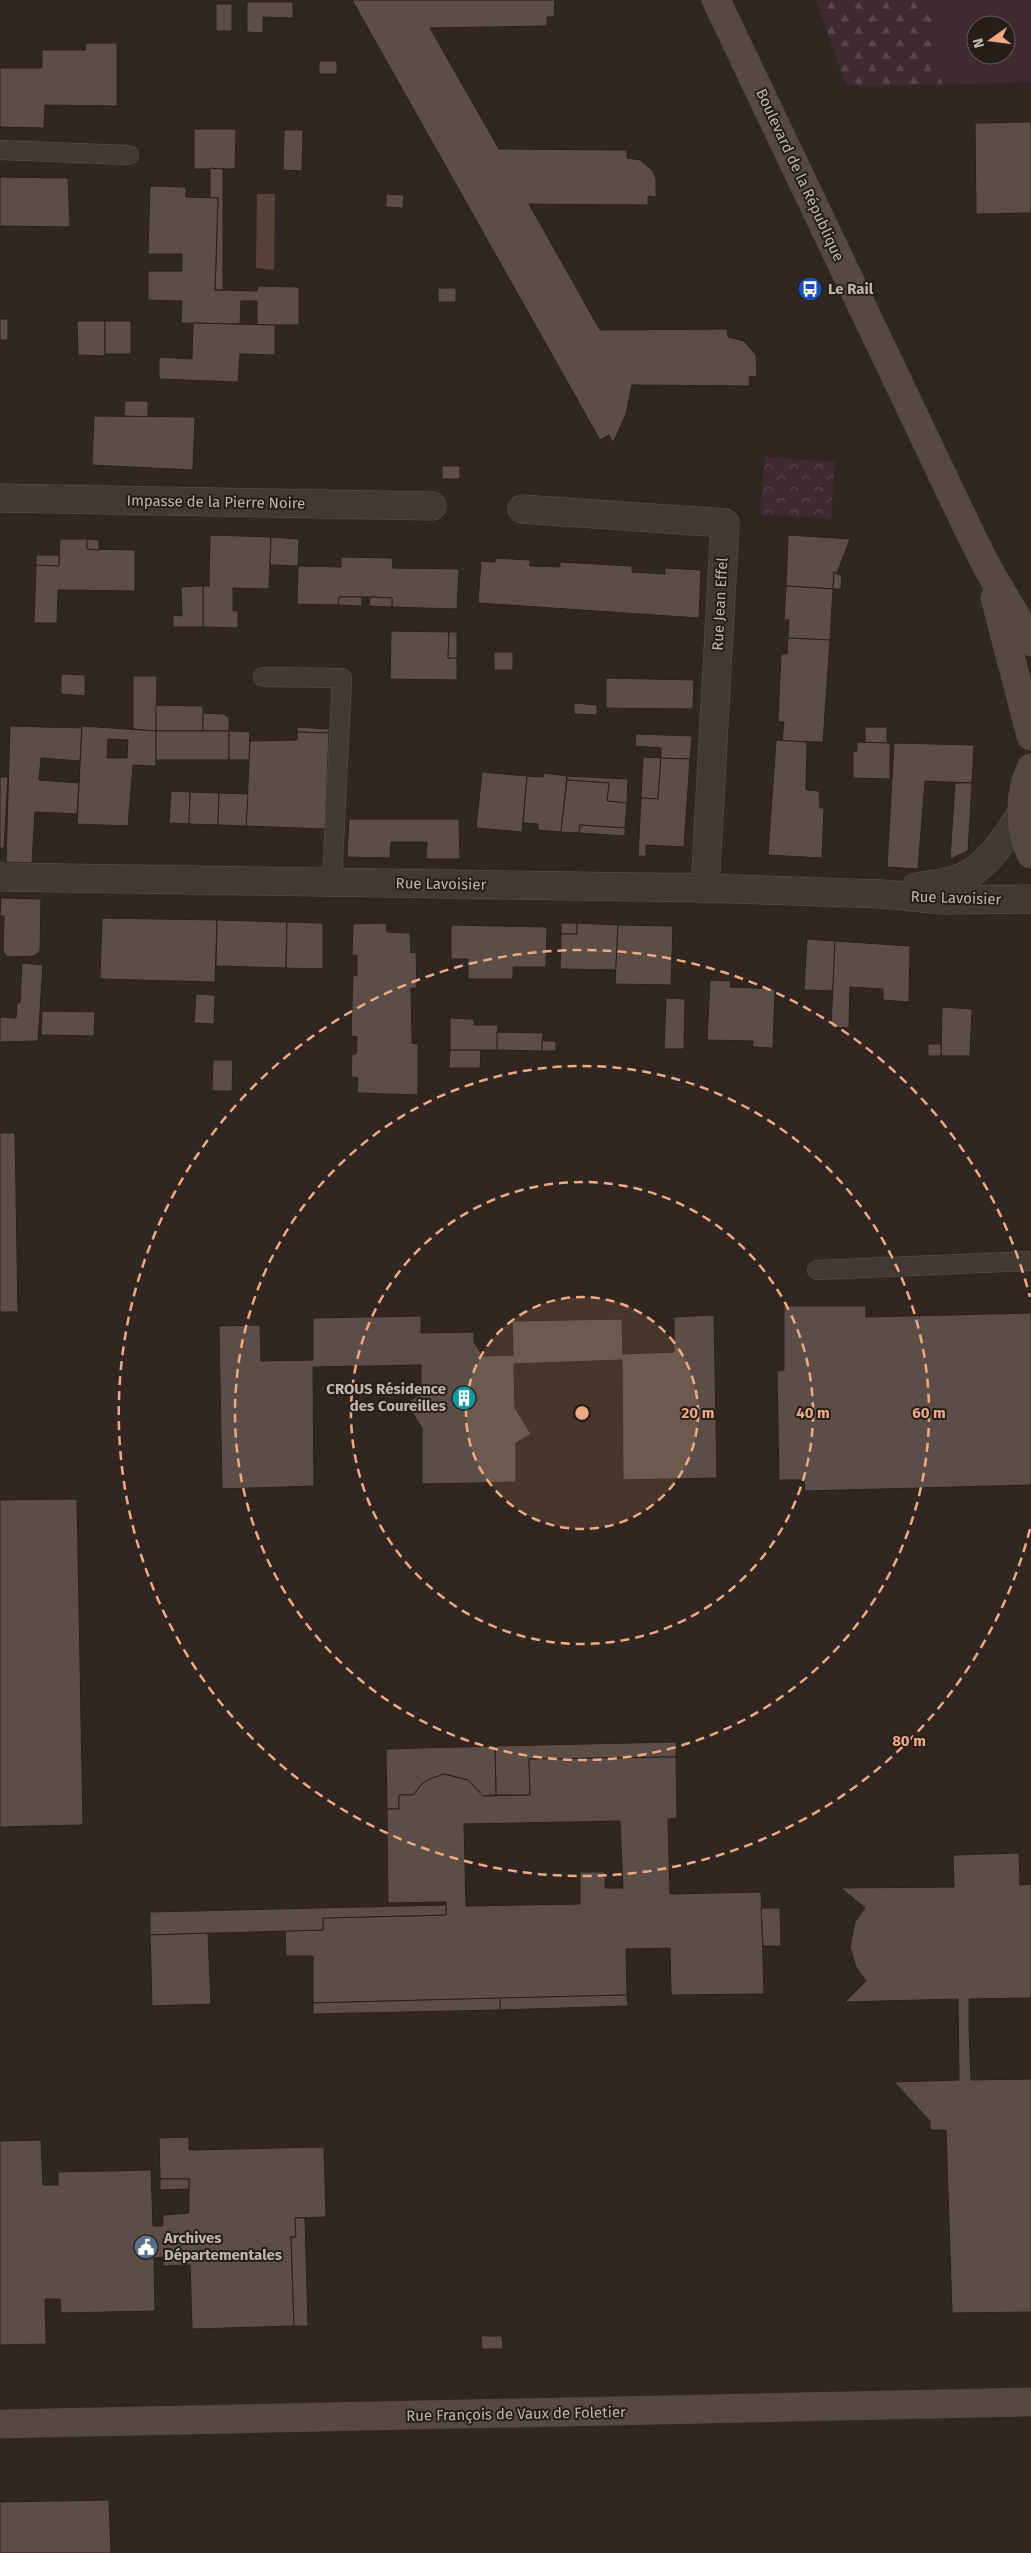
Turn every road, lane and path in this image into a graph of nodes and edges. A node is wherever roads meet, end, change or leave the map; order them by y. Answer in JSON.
{"nodes":[{"id":1,"x":716,"y":0,"type":"edge"},
{"id":2,"x":0,"y":150,"type":"edge"},
{"id":3,"x":129,"y":155,"type":"dead end"},
{"id":4,"x":0,"y":498,"type":"edge"},
{"id":5,"x":432,"y":506,"type":"dead end"},
{"id":6,"x":522,"y":509,"type":"dead end"},
{"id":7,"x":987,"y":567,"type":"junction"},
{"id":8,"x":1031,"y":642,"type":"edge"},
{"id":9,"x":263,"y":677,"type":"dead end"},
{"id":10,"x":1031,"y":736,"type":"edge"},
{"id":11,"x":1031,"y":768,"type":"edge"},
{"id":12,"x":1022,"y":813,"type":"junction"},
{"id":13,"x":1031,"y":854,"type":"edge"},
{"id":14,"x":0,"y":877,"type":"edge"},
{"id":15,"x":332,"y":883,"type":"junction"},
{"id":16,"x":705,"y":888,"type":"junction"},
{"id":17,"x":882,"y":894,"type":"junction"},
{"id":18,"x":1031,"y":899,"type":"edge"},
{"id":19,"x":1031,"y":1261,"type":"edge"},
{"id":20,"x":817,"y":1270,"type":"dead end"},
{"id":21,"x":1031,"y":2402,"type":"edge"},
{"id":22,"x":0,"y":2424,"type":"edge"}],
"edges":[{"from":1,"to":7,"type":"street","name":"Boulevard de la République"},
{"from":2,"to":3,"type":"lane"},
{"from":4,"to":5,"type":"street","name":"Impasse de la Pierre Noire"},
{"from":6,"to":16,"type":"street","name":"Rue Jean Effel"},
{"from":7,"to":8,"type":"street","name":"Boulevard de la République"},
{"from":7,"to":10,"type":"street","name":"Boulevard de la République"},
{"from":9,"to":15,"type":"lane"},
{"from":11,"to":12,"type":"street"},
{"from":12,"to":13,"type":"street"},
{"from":12,"to":17,"type":"street","name":"Rue Lavoisier"},
{"from":14,"to":15,"type":"street","name":"Rue Lavoisier"},
{"from":15,"to":16,"type":"street","name":"Rue Lavoisier"},
{"from":16,"to":17,"type":"street","name":"Rue Lavoisier"},
{"from":17,"to":18,"type":"street","name":"Rue Lavoisier"},
{"from":19,"to":20,"type":"lane"},
{"from":21,"to":22,"type":"street","name":"Rue François de Vaux de Foletier"}]}
